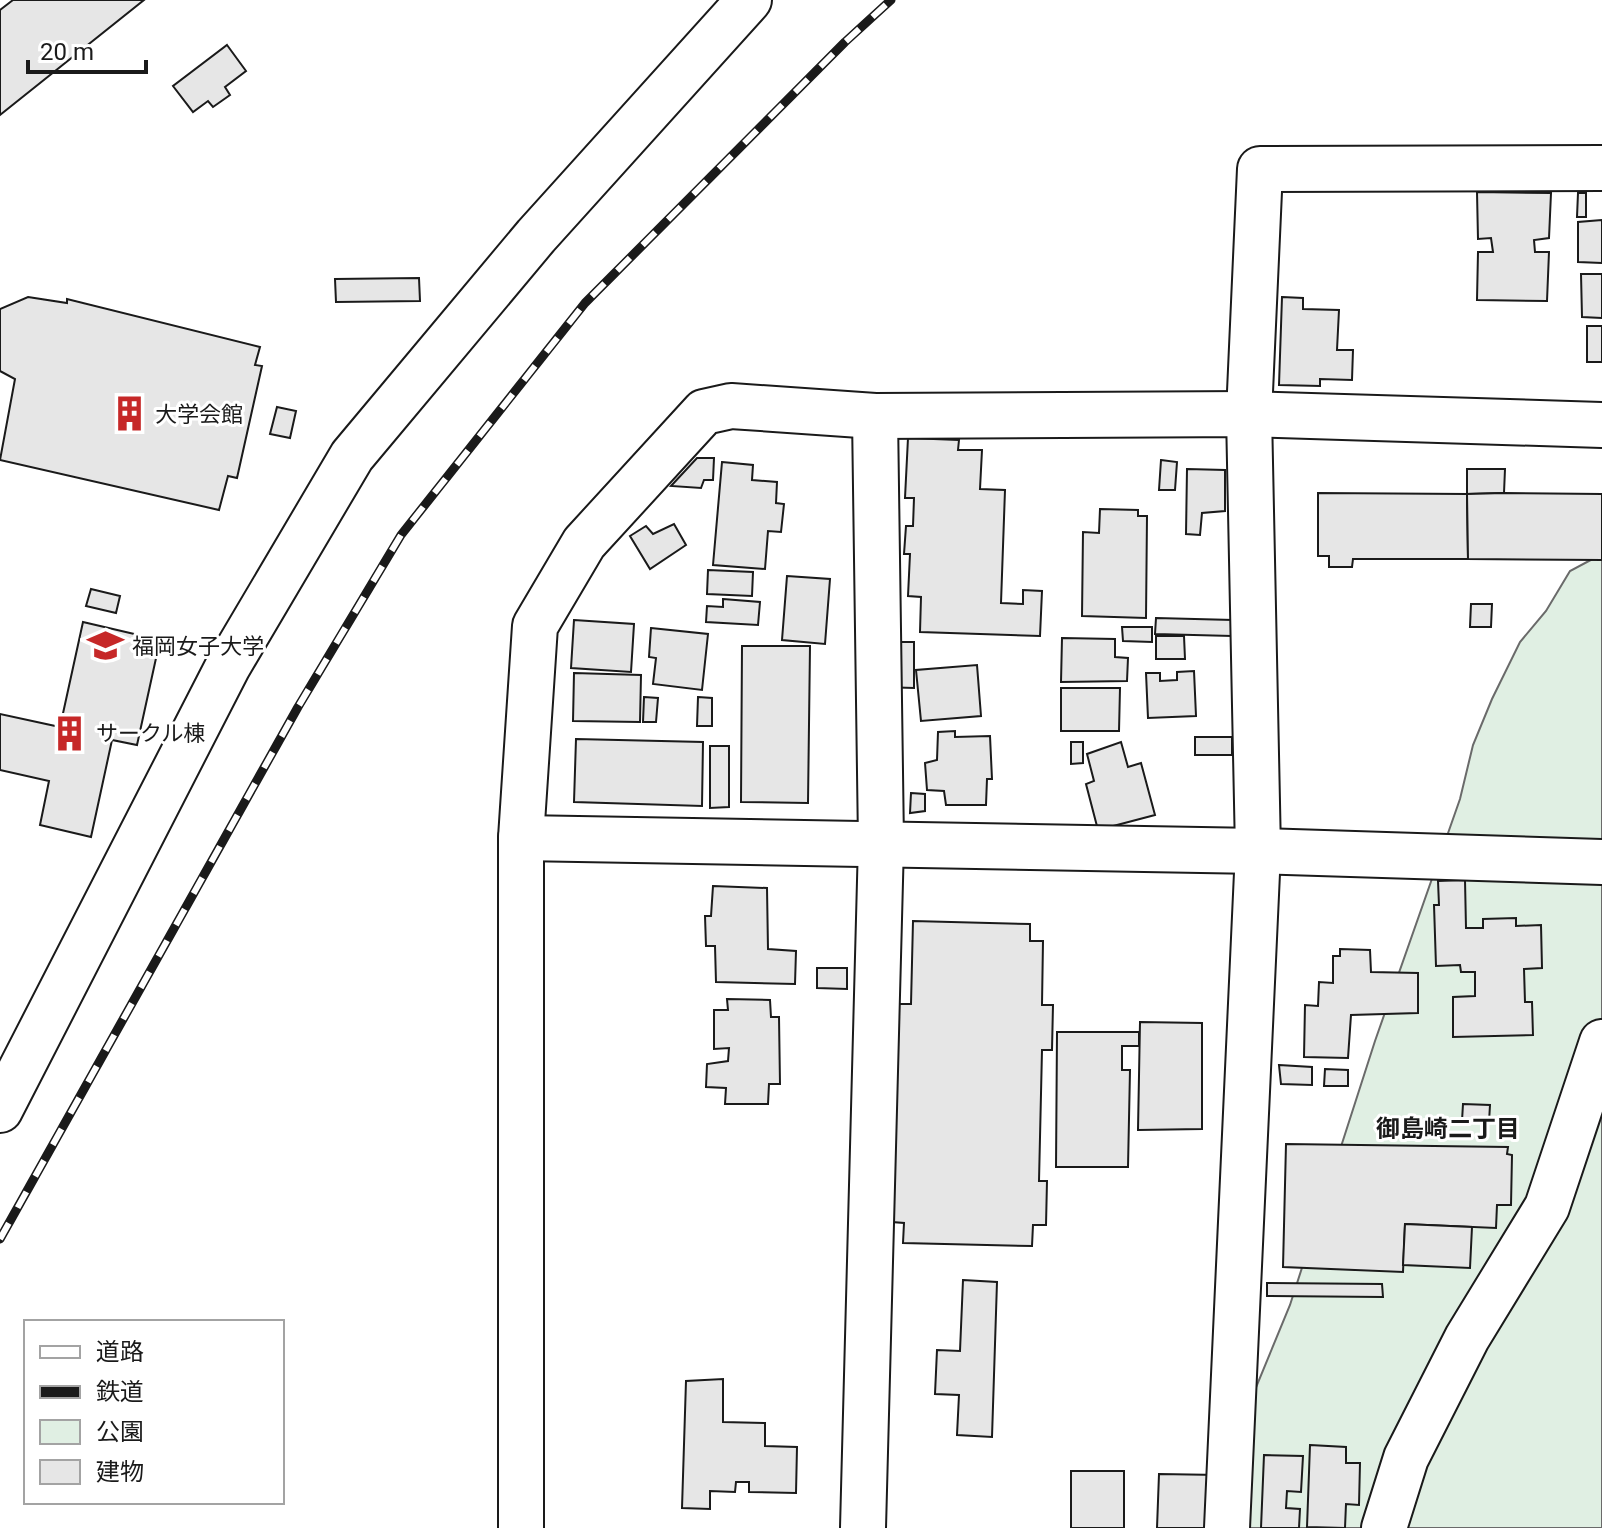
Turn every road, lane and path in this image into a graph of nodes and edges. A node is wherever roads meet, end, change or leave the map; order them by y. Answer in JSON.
{"nodes":[{"id":1,"x":749,"y":0,"type":"edge"},
{"id":2,"x":1602,"y":168,"type":"edge"},
{"id":3,"x":1249,"y":414,"type":"junction"},
{"id":4,"x":875,"y":416,"type":"junction"},
{"id":5,"x":1602,"y":425,"type":"edge"},
{"id":6,"x":521,"y":838,"type":"junction"},
{"id":7,"x":881,"y":843,"type":"junction"},
{"id":8,"x":1258,"y":851,"type":"junction"},
{"id":9,"x":1602,"y":862,"type":"edge"},
{"id":10,"x":1602,"y":1042,"type":"edge"},
{"id":11,"x":0,"y":1110,"type":"edge"},
{"id":12,"x":521,"y":1528,"type":"edge"},
{"id":13,"x":863,"y":1528,"type":"edge"},
{"id":14,"x":1227,"y":1528,"type":"edge"},
{"id":15,"x":1384,"y":1528,"type":"edge"}],
"edges":[{"from":1,"to":11,"type":"street"},
{"from":2,"to":3,"type":"street"},
{"from":3,"to":4,"type":"street"},
{"from":3,"to":5,"type":"street"},
{"from":3,"to":8,"type":"street"},
{"from":4,"to":6,"type":"street"},
{"from":4,"to":7,"type":"street"},
{"from":6,"to":7,"type":"street"},
{"from":6,"to":12,"type":"street"},
{"from":7,"to":8,"type":"street"},
{"from":7,"to":13,"type":"street"},
{"from":8,"to":9,"type":"street"},
{"from":8,"to":14,"type":"street"},
{"from":10,"to":15,"type":"street"}]}
